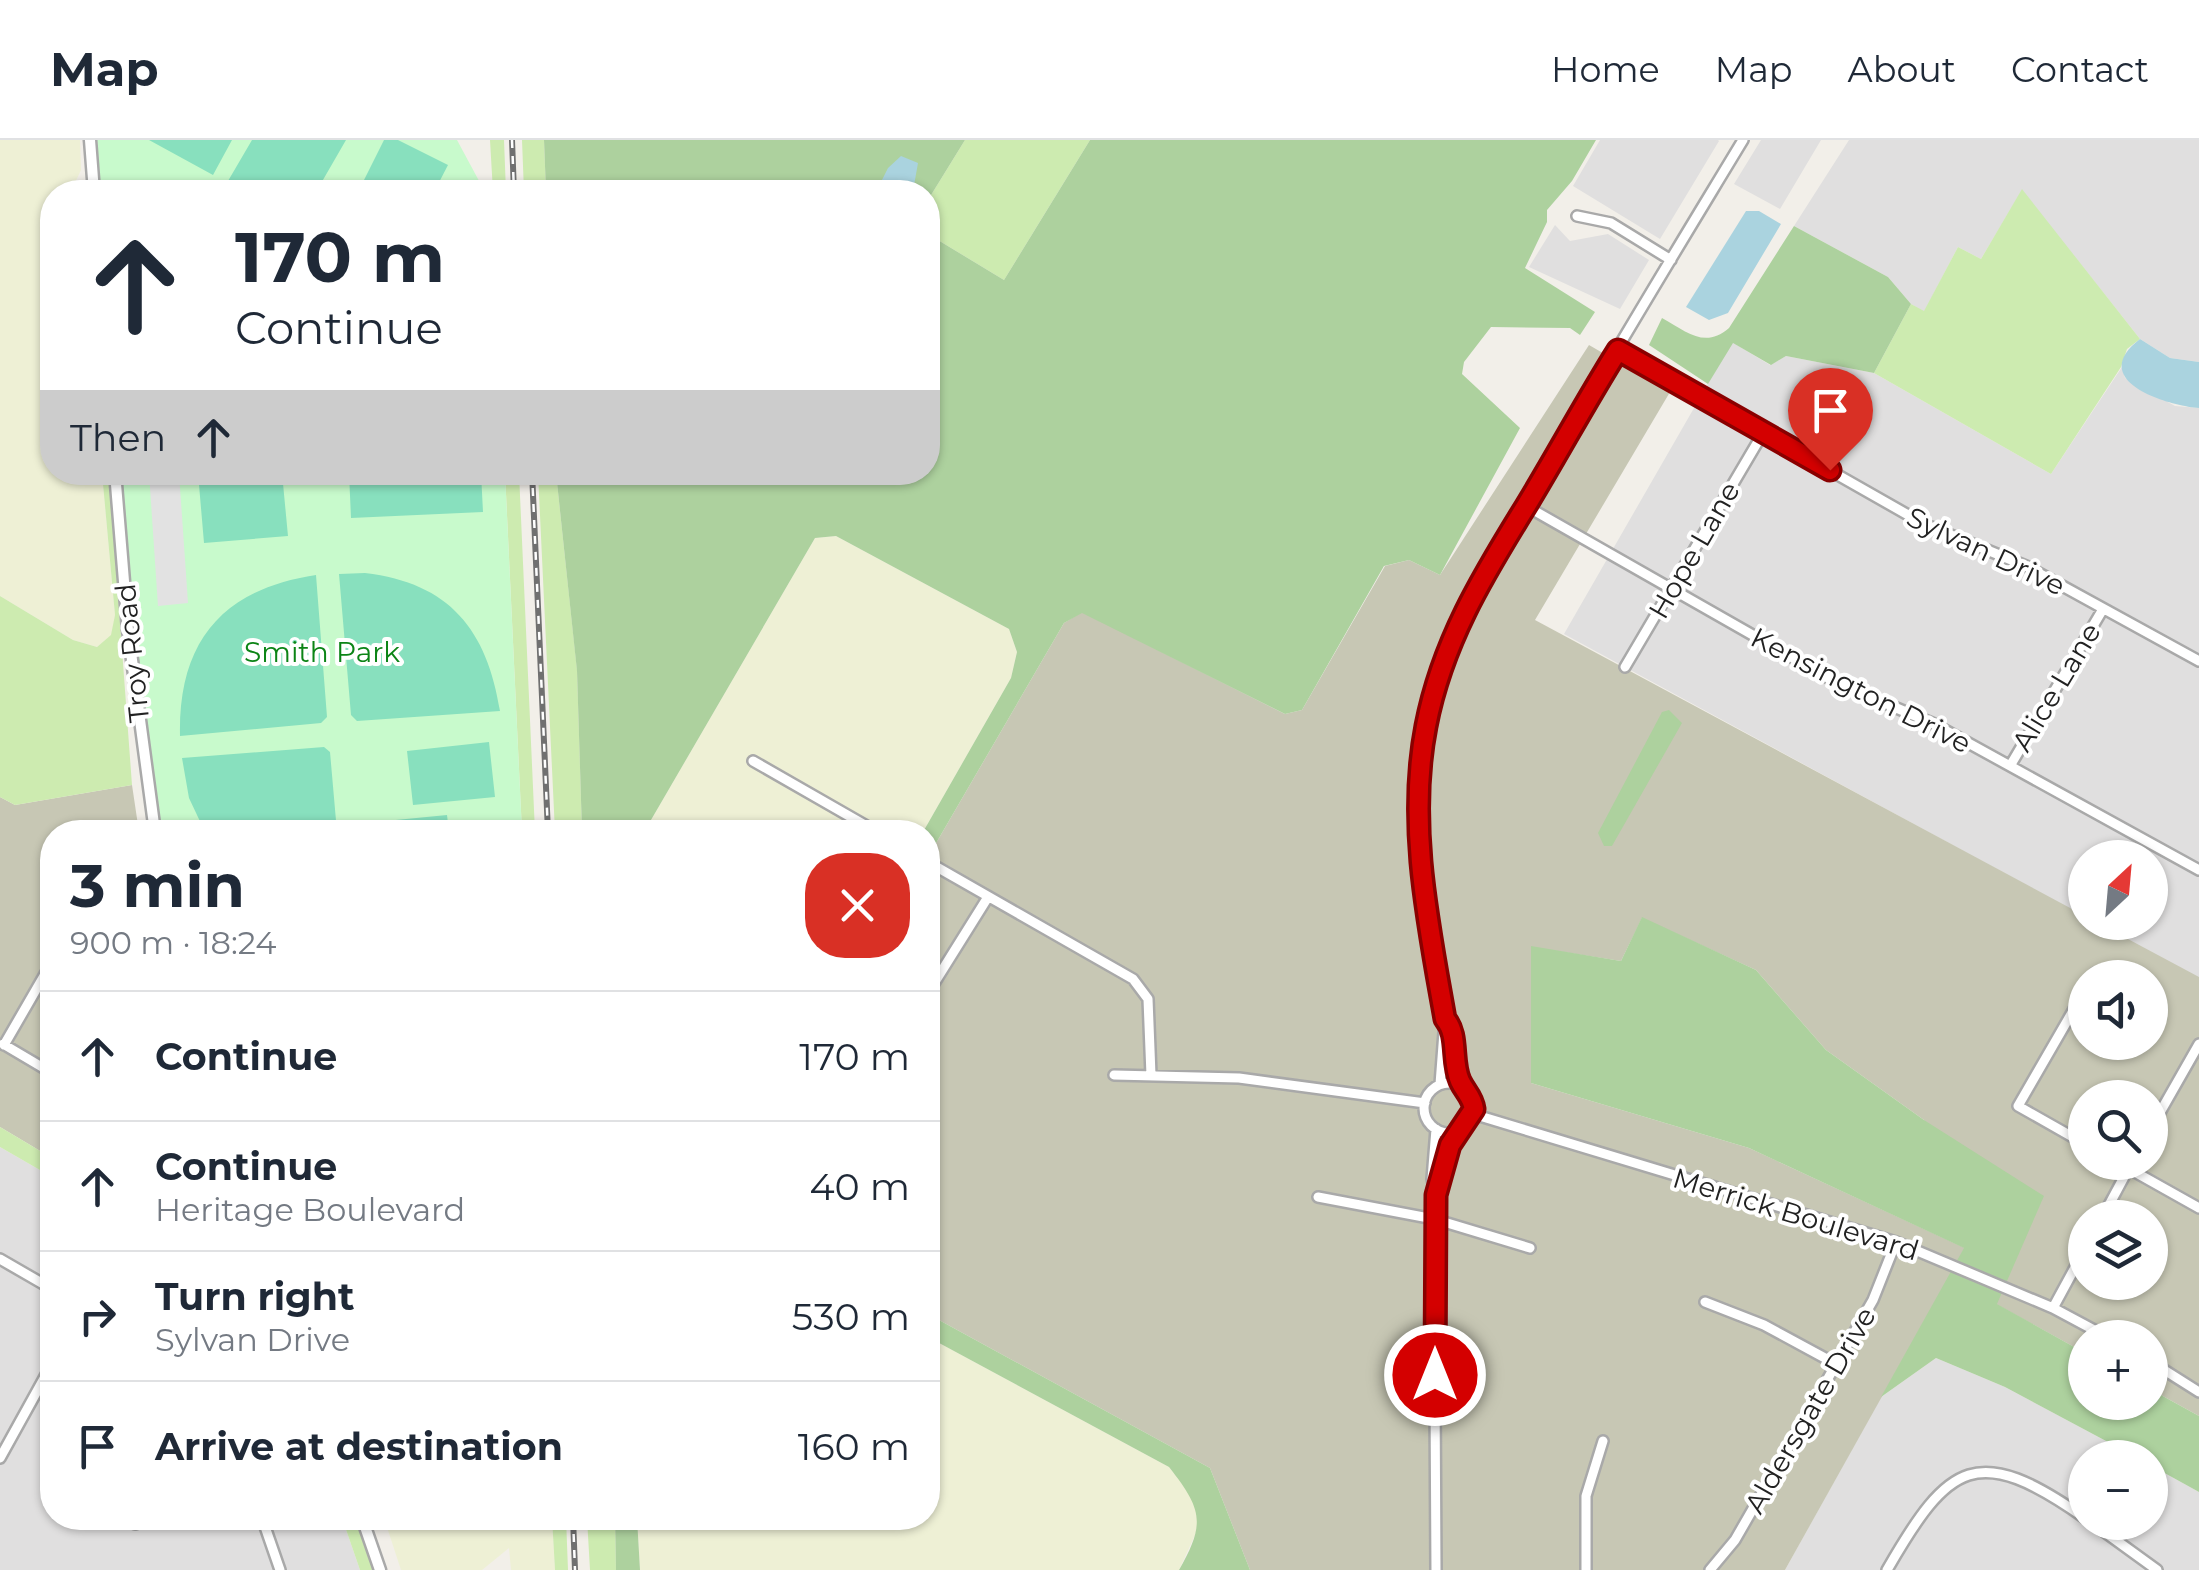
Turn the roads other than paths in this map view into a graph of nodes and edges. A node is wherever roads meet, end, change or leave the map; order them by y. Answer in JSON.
{"nodes":[{"id":1,"x":90,"y":140,"type":"edge"},
{"id":2,"x":1743,"y":140,"type":"edge"},
{"id":3,"x":93,"y":180,"type":"edge"},
{"id":4,"x":1576,"y":216,"type":"dead end"},
{"id":5,"x":1671,"y":260,"type":"junction"},
{"id":6,"x":1618,"y":350,"type":"junction"},
{"id":7,"x":1763,"y":433,"type":"junction"},
{"id":8,"x":116,"y":485,"type":"edge"},
{"id":9,"x":1526,"y":506,"type":"junction"},
{"id":10,"x":1671,"y":590,"type":"junction"},
{"id":11,"x":2103,"y":609,"type":"junction"},
{"id":12,"x":2199,"y":661,"type":"edge"},
{"id":13,"x":1625,"y":668,"type":"dead end"},
{"id":14,"x":754,"y":761,"type":"dead end"},
{"id":15,"x":2010,"y":766,"type":"junction"},
{"id":16,"x":153,"y":820,"type":"edge"},
{"id":17,"x":856,"y":820,"type":"edge"},
{"id":18,"x":940,"y":869,"type":"edge"},
{"id":19,"x":2199,"y":870,"type":"edge"},
{"id":20,"x":988,"y":897,"type":"junction"},
{"id":21,"x":940,"y":974,"type":"edge"},
{"id":22,"x":40,"y":982,"type":"edge"},
{"id":23,"x":1445,"y":1019,"type":"junction"},
{"id":24,"x":2068,"y":1019,"type":"edge"},
{"id":25,"x":2,"y":1044,"type":"edge"},
{"id":26,"x":2199,"y":1044,"type":"edge"},
{"id":27,"x":2187,"y":1064,"type":"junction"},
{"id":28,"x":40,"y":1066,"type":"edge"},
{"id":29,"x":2199,"y":1071,"type":"edge"},
{"id":30,"x":1114,"y":1075,"type":"dead end"},
{"id":31,"x":1151,"y":1075,"type":"junction"},
{"id":32,"x":1440,"y":1084,"type":"junction"},
{"id":33,"x":1461,"y":1086,"type":"junction"},
{"id":34,"x":2168,"y":1098,"type":"edge"},
{"id":35,"x":1424,"y":1103,"type":"junction"},
{"id":36,"x":1473,"y":1114,"type":"junction"},
{"id":37,"x":1436,"y":1129,"type":"junction"},
{"id":38,"x":1456,"y":1132,"type":"junction"},
{"id":39,"x":2068,"y":1134,"type":"edge"},
{"id":40,"x":2153,"y":1180,"type":"edge"},
{"id":41,"x":1436,"y":1195,"type":"junction"},
{"id":42,"x":1318,"y":1198,"type":"dead end"},
{"id":43,"x":2199,"y":1208,"type":"edge"},
{"id":44,"x":1434,"y":1219,"type":"junction"},
{"id":45,"x":1896,"y":1242,"type":"junction"},
{"id":46,"x":1530,"y":1248,"type":"dead end"},
{"id":47,"x":0,"y":1259,"type":"edge"},
{"id":48,"x":2068,"y":1280,"type":"edge"},
{"id":49,"x":40,"y":1282,"type":"edge"},
{"id":50,"x":1705,"y":1302,"type":"dead end"},
{"id":51,"x":2053,"y":1308,"type":"junction"},
{"id":52,"x":2075,"y":1320,"type":"edge"},
{"id":53,"x":1836,"y":1364,"type":"junction"},
{"id":54,"x":2168,"y":1372,"type":"edge"},
{"id":55,"x":40,"y":1386,"type":"edge"},
{"id":56,"x":2199,"y":1392,"type":"edge"},
{"id":57,"x":1603,"y":1442,"type":"dead end"},
{"id":58,"x":0,"y":1458,"type":"edge"},
{"id":59,"x":2068,"y":1508,"type":"edge"},
{"id":60,"x":266,"y":1530,"type":"edge"},
{"id":61,"x":366,"y":1530,"type":"edge"},
{"id":62,"x":2116,"y":1540,"type":"edge"},
{"id":63,"x":280,"y":1570,"type":"edge"},
{"id":64,"x":380,"y":1570,"type":"edge"},
{"id":65,"x":1436,"y":1570,"type":"edge"},
{"id":66,"x":1586,"y":1570,"type":"edge"},
{"id":67,"x":1710,"y":1570,"type":"edge"},
{"id":68,"x":1888,"y":1570,"type":"edge"},
{"id":69,"x":2157,"y":1570,"type":"edge"}],
"edges":[{"from":1,"to":3,"type":"street"},
{"from":2,"to":5,"type":"street"},
{"from":4,"to":5,"type":"street"},
{"from":5,"to":6,"type":"street"},
{"from":6,"to":7,"type":"street","name":"Sylvan Drive"},
{"from":6,"to":9,"type":"street"},
{"from":7,"to":10,"type":"street","name":"Hope Lane"},
{"from":7,"to":11,"type":"street","name":"Sylvan Drive"},
{"from":8,"to":16,"type":"street","name":"Troy Road"},
{"from":9,"to":10,"type":"street","name":"Kensington Drive"},
{"from":9,"to":23,"type":"street"},
{"from":10,"to":13,"type":"street","name":"Hope Lane"},
{"from":10,"to":15,"type":"street","name":"Kensington Drive"},
{"from":11,"to":12,"type":"street","name":"Sylvan Drive"},
{"from":11,"to":15,"type":"street","name":"Alice Lane"},
{"from":14,"to":17,"type":"street"},
{"from":15,"to":19,"type":"street","name":"Kensington Drive"},
{"from":18,"to":20,"type":"street"},
{"from":20,"to":21,"type":"street"},
{"from":20,"to":31,"type":"street"},
{"from":22,"to":25,"type":"street"},
{"from":23,"to":32,"type":"street"},
{"from":23,"to":33,"type":"street"},
{"from":24,"to":39,"type":"street"},
{"from":25,"to":28,"type":"street"},
{"from":26,"to":27,"type":"street"},
{"from":27,"to":29,"type":"street"},
{"from":27,"to":34,"type":"street"},
{"from":30,"to":31,"type":"street"},
{"from":31,"to":35,"type":"street"},
{"from":32,"to":33,"type":"street"},
{"from":32,"to":35,"type":"street"},
{"from":33,"to":36,"type":"street"},
{"from":35,"to":37,"type":"street"},
{"from":36,"to":38,"type":"street"},
{"from":36,"to":45,"type":"street","name":"Merrick Boulevard"},
{"from":37,"to":38,"type":"street"},
{"from":37,"to":41,"type":"street"},
{"from":38,"to":41,"type":"street"},
{"from":40,"to":43,"type":"street"},
{"from":41,"to":44,"type":"street"},
{"from":42,"to":44,"type":"street"},
{"from":44,"to":46,"type":"street"},
{"from":44,"to":65,"type":"street"},
{"from":45,"to":51,"type":"street","name":"Merrick Boulevard"},
{"from":45,"to":53,"type":"street","name":"Aldersgate Drive"},
{"from":47,"to":49,"type":"street"},
{"from":48,"to":51,"type":"street"},
{"from":50,"to":53,"type":"street"},
{"from":51,"to":52,"type":"street","name":"Merrick Boulevard"},
{"from":53,"to":67,"type":"street","name":"Aldersgate Drive"},
{"from":54,"to":56,"type":"street"},
{"from":55,"to":58,"type":"street"},
{"from":57,"to":66,"type":"street"},
{"from":59,"to":68,"type":"street"},
{"from":60,"to":63,"type":"street"},
{"from":61,"to":64,"type":"street"},
{"from":62,"to":69,"type":"street"}]}
